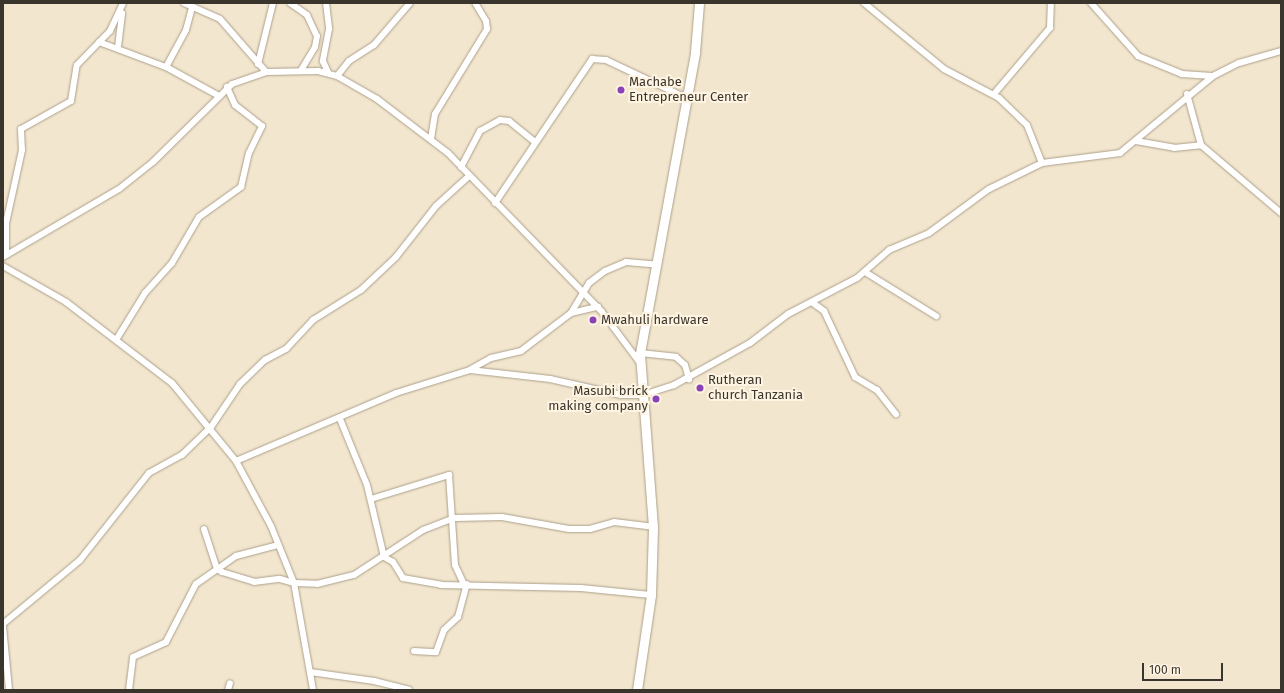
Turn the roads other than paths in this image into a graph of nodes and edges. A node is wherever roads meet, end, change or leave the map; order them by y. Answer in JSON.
{"nodes":[{"id":1,"x":123,"y":3,"type":"edge"},
{"id":2,"x":184,"y":3,"type":"edge"},
{"id":3,"x":273,"y":3,"type":"edge"},
{"id":4,"x":290,"y":3,"type":"edge"},
{"id":5,"x":326,"y":3,"type":"edge"},
{"id":6,"x":410,"y":3,"type":"edge"},
{"id":7,"x":475,"y":3,"type":"edge"},
{"id":8,"x":699,"y":3,"type":"edge"},
{"id":9,"x":864,"y":3,"type":"edge"},
{"id":10,"x":1051,"y":3,"type":"edge"},
{"id":11,"x":1091,"y":3,"type":"edge"},
{"id":12,"x":192,"y":7,"type":"junction"},
{"id":13,"x":99,"y":42,"type":"junction"},
{"id":14,"x":118,"y":47,"type":"junction"},
{"id":15,"x":1281,"y":51,"type":"edge"},
{"id":16,"x":258,"y":64,"type":"junction"},
{"id":17,"x":166,"y":67,"type":"junction"},
{"id":18,"x":302,"y":69,"type":"junction"},
{"id":19,"x":266,"y":72,"type":"junction"},
{"id":20,"x":328,"y":72,"type":"junction"},
{"id":21,"x":337,"y":76,"type":"junction"},
{"id":22,"x":1213,"y":76,"type":"junction"},
{"id":23,"x":227,"y":87,"type":"junction"},
{"id":24,"x":994,"y":94,"type":"junction"},
{"id":25,"x":1187,"y":94,"type":"junction"},
{"id":26,"x":219,"y":96,"type":"junction"},
{"id":27,"x":686,"y":102,"type":"junction"},
{"id":28,"x":430,"y":139,"type":"junction"},
{"id":29,"x":534,"y":141,"type":"junction"},
{"id":30,"x":1136,"y":141,"type":"junction"},
{"id":31,"x":1201,"y":145,"type":"junction"},
{"id":32,"x":1042,"y":163,"type":"junction"},
{"id":33,"x":461,"y":168,"type":"junction"},
{"id":34,"x":469,"y":176,"type":"junction"},
{"id":35,"x":495,"y":203,"type":"junction"},
{"id":36,"x":1281,"y":213,"type":"edge"},
{"id":37,"x":4,"y":256,"type":"edge"},
{"id":38,"x":658,"y":265,"type":"junction"},
{"id":39,"x":3,"y":266,"type":"edge"},
{"id":40,"x":865,"y":272,"type":"junction"},
{"id":41,"x":583,"y":292,"type":"junction"},
{"id":42,"x":813,"y":303,"type":"junction"},
{"id":43,"x":598,"y":307,"type":"junction"},
{"id":44,"x":571,"y":313,"type":"junction"},
{"id":45,"x":936,"y":316,"type":"dead end"},
{"id":46,"x":116,"y":340,"type":"junction"},
{"id":47,"x":640,"y":353,"type":"junction"},
{"id":48,"x":640,"y":363,"type":"junction"},
{"id":49,"x":470,"y":370,"type":"junction"},
{"id":50,"x":689,"y":379,"type":"junction"},
{"id":51,"x":643,"y":395,"type":"junction"},
{"id":52,"x":896,"y":414,"type":"dead end"},
{"id":53,"x":340,"y":419,"type":"junction"},
{"id":54,"x":211,"y":427,"type":"junction"},
{"id":55,"x":236,"y":461,"type":"junction"},
{"id":56,"x":371,"y":499,"type":"junction"},
{"id":57,"x":454,"y":518,"type":"junction"},
{"id":58,"x":653,"y":527,"type":"junction"},
{"id":59,"x":204,"y":529,"type":"dead end"},
{"id":60,"x":278,"y":545,"type":"junction"},
{"id":61,"x":384,"y":557,"type":"junction"},
{"id":62,"x":286,"y":568,"type":"junction"},
{"id":63,"x":217,"y":569,"type":"junction"},
{"id":64,"x":280,"y":579,"type":"junction"},
{"id":65,"x":294,"y":583,"type":"junction"},
{"id":66,"x":466,"y":584,"type":"junction"},
{"id":67,"x":651,"y":595,"type":"junction"},
{"id":68,"x":3,"y":625,"type":"edge"},
{"id":69,"x":414,"y":651,"type":"dead end"},
{"id":70,"x":310,"y":672,"type":"junction"},
{"id":71,"x":230,"y":683,"type":"dead end"},
{"id":72,"x":9,"y":690,"type":"edge"},
{"id":73,"x":129,"y":690,"type":"edge"},
{"id":74,"x":228,"y":690,"type":"edge"},
{"id":75,"x":313,"y":690,"type":"edge"},
{"id":76,"x":409,"y":690,"type":"edge"},
{"id":77,"x":637,"y":690,"type":"edge"}],
"edges":[{"from":1,"to":13,"type":"street"},
{"from":1,"to":14,"type":"street"},
{"from":2,"to":12,"type":"street"},
{"from":3,"to":16,"type":"street"},
{"from":4,"to":18,"type":"street"},
{"from":5,"to":20,"type":"street"},
{"from":6,"to":21,"type":"street"},
{"from":7,"to":28,"type":"street"},
{"from":8,"to":27,"type":"street"},
{"from":9,"to":24,"type":"street"},
{"from":10,"to":24,"type":"street"},
{"from":11,"to":22,"type":"street"},
{"from":12,"to":16,"type":"street"},
{"from":12,"to":17,"type":"street"},
{"from":13,"to":14,"type":"street"},
{"from":13,"to":37,"type":"street"},
{"from":14,"to":17,"type":"street"},
{"from":15,"to":22,"type":"street"},
{"from":16,"to":19,"type":"street"},
{"from":17,"to":26,"type":"street"},
{"from":18,"to":19,"type":"street"},
{"from":18,"to":20,"type":"street"},
{"from":19,"to":23,"type":"street"},
{"from":20,"to":21,"type":"street"},
{"from":21,"to":28,"type":"street"},
{"from":22,"to":25,"type":"street"},
{"from":23,"to":26,"type":"street"},
{"from":23,"to":46,"type":"street"},
{"from":24,"to":32,"type":"street"},
{"from":25,"to":30,"type":"street"},
{"from":25,"to":31,"type":"street"},
{"from":26,"to":37,"type":"street"},
{"from":27,"to":29,"type":"street"},
{"from":27,"to":38,"type":"street"},
{"from":28,"to":33,"type":"street"},
{"from":29,"to":33,"type":"street"},
{"from":29,"to":35,"type":"street"},
{"from":30,"to":31,"type":"street"},
{"from":30,"to":32,"type":"street"},
{"from":31,"to":36,"type":"street"},
{"from":32,"to":40,"type":"street"},
{"from":33,"to":34,"type":"street"},
{"from":34,"to":35,"type":"street"},
{"from":34,"to":54,"type":"street"},
{"from":35,"to":41,"type":"street"},
{"from":38,"to":41,"type":"street"},
{"from":38,"to":47,"type":"street"},
{"from":39,"to":46,"type":"street"},
{"from":40,"to":42,"type":"street"},
{"from":40,"to":45,"type":"street"},
{"from":41,"to":43,"type":"street"},
{"from":41,"to":44,"type":"street"},
{"from":42,"to":50,"type":"street"},
{"from":42,"to":52,"type":"street"},
{"from":43,"to":44,"type":"street"},
{"from":43,"to":48,"type":"street"},
{"from":44,"to":49,"type":"street"},
{"from":46,"to":54,"type":"street"},
{"from":47,"to":48,"type":"street"},
{"from":47,"to":50,"type":"street"},
{"from":48,"to":51,"type":"street"},
{"from":49,"to":51,"type":"street"},
{"from":49,"to":53,"type":"street"},
{"from":50,"to":51,"type":"street"},
{"from":51,"to":58,"type":"street"},
{"from":53,"to":55,"type":"street"},
{"from":53,"to":56,"type":"street"},
{"from":54,"to":55,"type":"street"},
{"from":54,"to":68,"type":"street"},
{"from":55,"to":60,"type":"street"},
{"from":56,"to":57,"type":"street"},
{"from":56,"to":61,"type":"street"},
{"from":57,"to":58,"type":"street"},
{"from":57,"to":61,"type":"street"},
{"from":57,"to":66,"type":"street"},
{"from":58,"to":67,"type":"street"},
{"from":59,"to":63,"type":"street"},
{"from":60,"to":62,"type":"street"},
{"from":60,"to":63,"type":"street"},
{"from":61,"to":65,"type":"street"},
{"from":61,"to":66,"type":"street"},
{"from":62,"to":64,"type":"street"},
{"from":62,"to":65,"type":"street"},
{"from":63,"to":64,"type":"street"},
{"from":63,"to":73,"type":"street"},
{"from":64,"to":65,"type":"street"},
{"from":65,"to":70,"type":"street"},
{"from":66,"to":67,"type":"street"},
{"from":66,"to":69,"type":"street"},
{"from":67,"to":77,"type":"street"},
{"from":68,"to":72,"type":"street"},
{"from":70,"to":75,"type":"street"},
{"from":70,"to":76,"type":"street"},
{"from":71,"to":74,"type":"street"}]}
